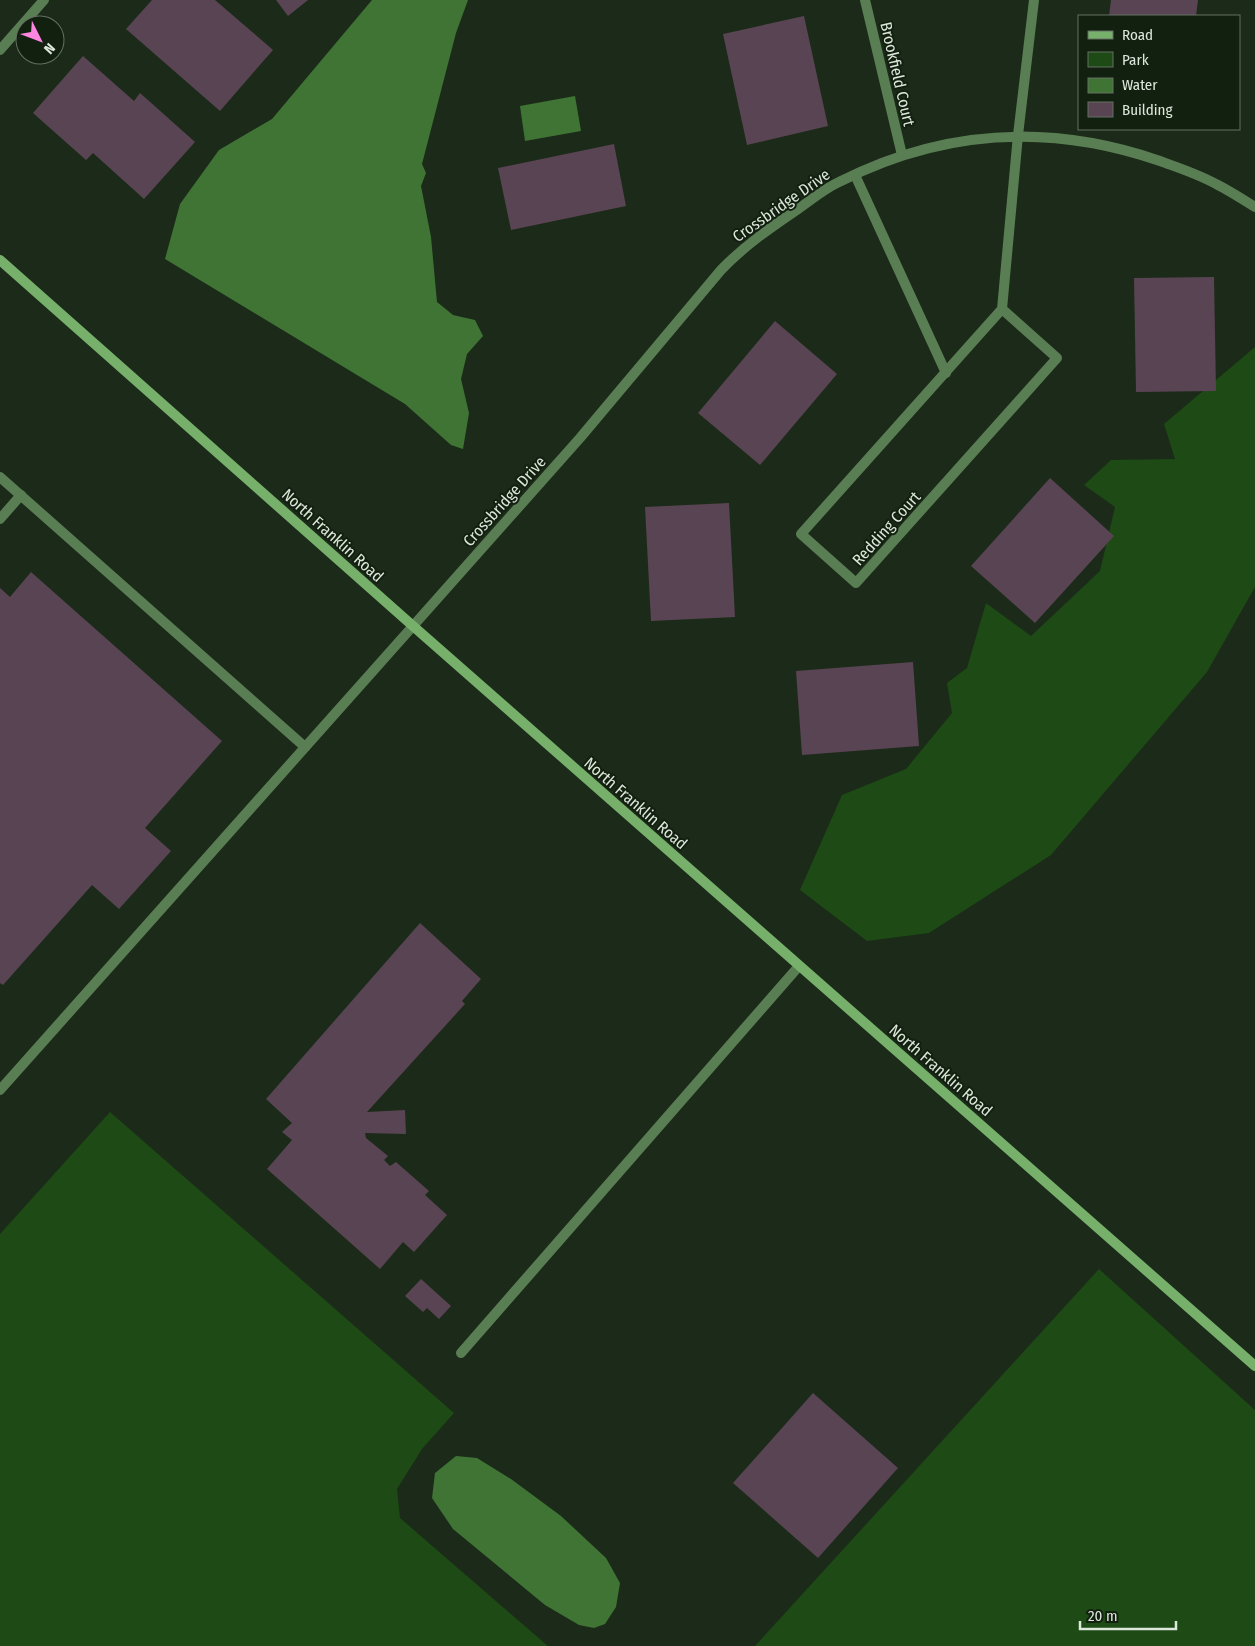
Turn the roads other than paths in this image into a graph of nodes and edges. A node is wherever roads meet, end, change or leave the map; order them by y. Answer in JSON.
{"nodes":[{"id":1,"x":44,"y":0,"type":"edge"},
{"id":2,"x":865,"y":0,"type":"edge"},
{"id":3,"x":1034,"y":0,"type":"edge"},
{"id":4,"x":0,"y":50,"type":"edge"},
{"id":5,"x":1018,"y":135,"type":"junction"},
{"id":6,"x":902,"y":155,"type":"junction"},
{"id":7,"x":855,"y":175,"type":"junction"},
{"id":8,"x":1255,"y":207,"type":"edge"},
{"id":9,"x":0,"y":260,"type":"edge"},
{"id":10,"x":1002,"y":309,"type":"junction"},
{"id":11,"x":946,"y":373,"type":"junction"},
{"id":12,"x":0,"y":477,"type":"edge"},
{"id":13,"x":21,"y":495,"type":"junction"},
{"id":14,"x":0,"y":519,"type":"edge"},
{"id":15,"x":413,"y":626,"type":"junction"},
{"id":16,"x":306,"y":747,"type":"junction"},
{"id":17,"x":799,"y":966,"type":"junction"},
{"id":18,"x":0,"y":1090,"type":"edge"},
{"id":19,"x":461,"y":1353,"type":"dead end"},
{"id":20,"x":1255,"y":1366,"type":"edge"}],
"edges":[{"from":1,"to":4,"type":"street"},
{"from":2,"to":6,"type":"street","name":"Brookfield Court"},
{"from":3,"to":5,"type":"street"},
{"from":5,"to":6,"type":"street","name":"Crossbridge Drive"},
{"from":5,"to":8,"type":"street","name":"Crossbridge Drive"},
{"from":5,"to":10,"type":"street"},
{"from":6,"to":7,"type":"street","name":"Crossbridge Drive"},
{"from":7,"to":11,"type":"street"},
{"from":7,"to":15,"type":"street","name":"Crossbridge Drive"},
{"from":9,"to":15,"type":"main road","name":"North Franklin Road"},
{"from":10,"to":11,"type":"street","name":"Redding Court"},
{"from":10,"to":11,"type":"street","name":"Redding Court"},
{"from":12,"to":13,"type":"street"},
{"from":13,"to":14,"type":"street"},
{"from":13,"to":16,"type":"street"},
{"from":15,"to":16,"type":"street","name":"Crossbridge Drive"},
{"from":15,"to":17,"type":"main road","name":"North Franklin Road"},
{"from":16,"to":18,"type":"street","name":"Crossbridge Drive"},
{"from":17,"to":19,"type":"street"},
{"from":17,"to":20,"type":"main road","name":"North Franklin Road"}]}
